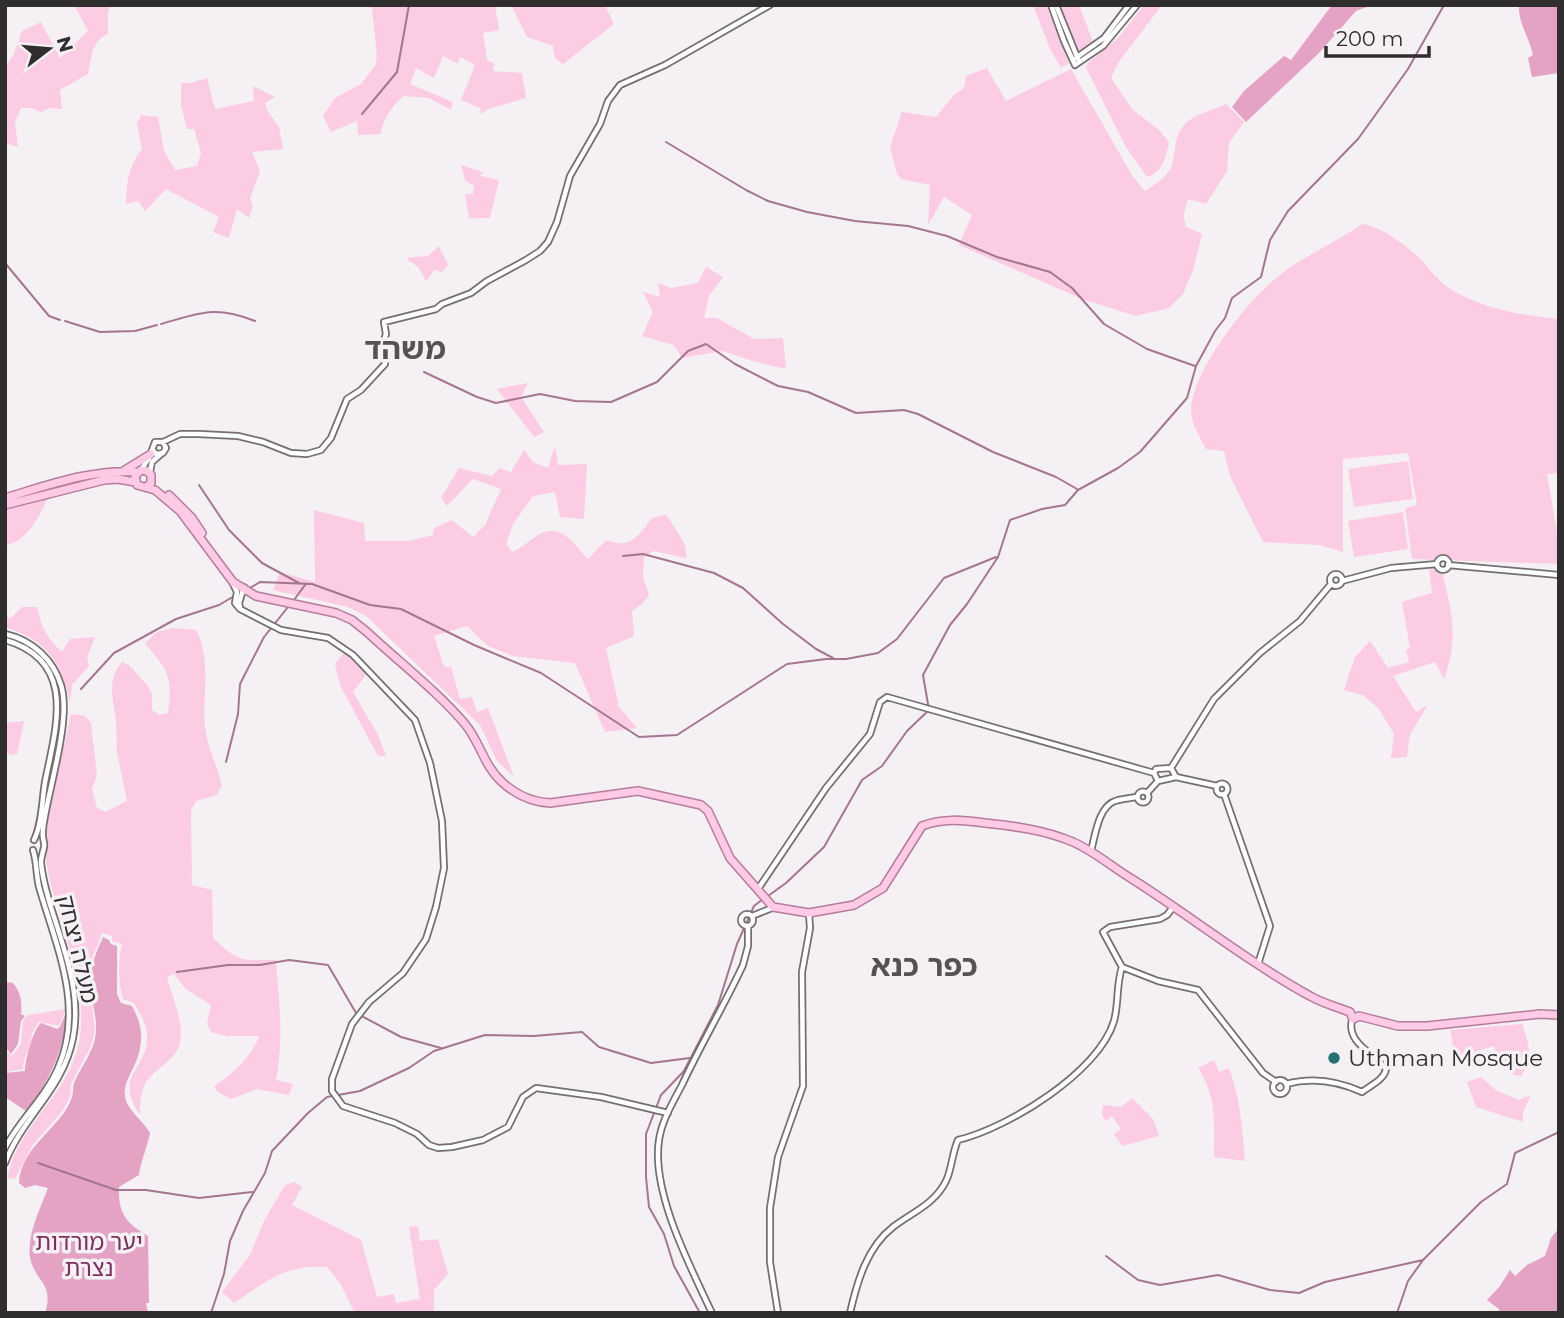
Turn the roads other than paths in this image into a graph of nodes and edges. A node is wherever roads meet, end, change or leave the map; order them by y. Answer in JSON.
{"nodes":[{"id":1,"x":770,"y":5,"type":"edge"},
{"id":2,"x":1054,"y":5,"type":"edge"},
{"id":3,"x":1129,"y":5,"type":"edge"},
{"id":4,"x":1137,"y":5,"type":"edge"},
{"id":5,"x":1076,"y":62,"type":"junction"},
{"id":6,"x":163,"y":442,"type":"junction"},
{"id":7,"x":152,"y":452,"type":"junction"},
{"id":8,"x":161,"y":454,"type":"junction"},
{"id":9,"x":121,"y":471,"type":"junction"},
{"id":10,"x":139,"y":471,"type":"junction"},
{"id":11,"x":151,"y":476,"type":"junction"},
{"id":12,"x":135,"y":482,"type":"junction"},
{"id":13,"x":146,"y":487,"type":"junction"},
{"id":14,"x":5,"y":498,"type":"edge"},
{"id":15,"x":5,"y":505,"type":"edge"},
{"id":16,"x":1559,"y":575,"type":"edge"},
{"id":17,"x":1342,"y":580,"type":"junction"},
{"id":18,"x":233,"y":582,"type":"junction"},
{"id":19,"x":1331,"y":584,"type":"junction"},
{"id":20,"x":245,"y":589,"type":"junction"},
{"id":21,"x":240,"y":609,"type":"junction"},
{"id":22,"x":5,"y":634,"type":"edge"},
{"id":23,"x":5,"y":640,"type":"edge"},
{"id":24,"x":1171,"y":768,"type":"junction"},
{"id":25,"x":1154,"y":773,"type":"junction"},
{"id":26,"x":1176,"y":777,"type":"junction"},
{"id":27,"x":1158,"y":781,"type":"junction"},
{"id":28,"x":1147,"y":793,"type":"junction"},
{"id":29,"x":525,"y":797,"type":"junction"},
{"id":30,"x":1138,"y":797,"type":"junction"},
{"id":31,"x":580,"y":798,"type":"junction"},
{"id":32,"x":550,"y":803,"type":"junction"},
{"id":33,"x":34,"y":840,"type":"junction"},
{"id":34,"x":44,"y":843,"type":"junction"},
{"id":35,"x":33,"y":850,"type":"junction"},
{"id":36,"x":43,"y":850,"type":"junction"},
{"id":37,"x":1091,"y":852,"type":"junction"},
{"id":38,"x":758,"y":889,"type":"junction"},
{"id":39,"x":1174,"y":905,"type":"junction"},
{"id":40,"x":773,"y":907,"type":"junction"},
{"id":41,"x":809,"y":913,"type":"junction"},
{"id":42,"x":752,"y":916,"type":"junction"},
{"id":43,"x":748,"y":926,"type":"junction"},
{"id":44,"x":1258,"y":964,"type":"junction"},
{"id":45,"x":1122,"y":967,"type":"junction"},
{"id":46,"x":1559,"y":1015,"type":"edge"},
{"id":47,"x":1354,"y":1016,"type":"junction"},
{"id":48,"x":1276,"y":1082,"type":"junction"},
{"id":49,"x":1286,"y":1084,"type":"junction"},
{"id":50,"x":668,"y":1113,"type":"junction"},
{"id":51,"x":5,"y":1148,"type":"edge"},
{"id":52,"x":5,"y":1163,"type":"edge"},
{"id":53,"x":712,"y":1313,"type":"edge"},
{"id":54,"x":778,"y":1313,"type":"edge"},
{"id":55,"x":850,"y":1313,"type":"edge"}],
"edges":[{"from":1,"to":6,"type":"street"},
{"from":2,"to":5,"type":"street"},
{"from":3,"to":5,"type":"street"},
{"from":4,"to":5,"type":"street"},
{"from":6,"to":7,"type":"street"},
{"from":6,"to":8,"type":"street"},
{"from":7,"to":8,"type":"street"},
{"from":7,"to":9,"type":"main road"},
{"from":7,"to":10,"type":"street"},
{"from":8,"to":11,"type":"street"},
{"from":9,"to":10,"type":"main road"},
{"from":9,"to":14,"type":"main road"},
{"from":10,"to":11,"type":"main road"},
{"from":10,"to":12,"type":"main road"},
{"from":11,"to":13,"type":"main road"},
{"from":11,"to":20,"type":"main road"},
{"from":12,"to":13,"type":"main road"},
{"from":12,"to":15,"type":"main road"},
{"from":13,"to":18,"type":"main road"},
{"from":16,"to":17,"type":"street"},
{"from":17,"to":19,"type":"street"},
{"from":17,"to":19,"type":"street"},
{"from":18,"to":20,"type":"main road"},
{"from":18,"to":21,"type":"street"},
{"from":19,"to":24,"type":"street"},
{"from":20,"to":21,"type":"street"},
{"from":20,"to":29,"type":"main road"},
{"from":20,"to":31,"type":"main road"},
{"from":21,"to":50,"type":"street"},
{"from":22,"to":34,"type":"street"},
{"from":23,"to":33,"type":"street"},
{"from":24,"to":25,"type":"street"},
{"from":24,"to":26,"type":"street"},
{"from":25,"to":27,"type":"street"},
{"from":25,"to":38,"type":"street"},
{"from":26,"to":27,"type":"street"},
{"from":26,"to":44,"type":"street"},
{"from":27,"to":28,"type":"street"},
{"from":28,"to":30,"type":"street"},
{"from":28,"to":30,"type":"street"},
{"from":29,"to":32,"type":"main road"},
{"from":29,"to":32,"type":"main road"},
{"from":30,"to":37,"type":"street"},
{"from":31,"to":32,"type":"main road"},
{"from":31,"to":38,"type":"main road"},
{"from":33,"to":34,"type":"street"},
{"from":33,"to":35,"type":"street"},
{"from":34,"to":36,"type":"street"},
{"from":35,"to":36,"type":"street"},
{"from":35,"to":51,"type":"street","name":"מעלה יצחק"},
{"from":36,"to":52,"type":"street","name":"מעלה יצחק"},
{"from":37,"to":39,"type":"main road"},
{"from":37,"to":41,"type":"main road"},
{"from":38,"to":40,"type":"main road"},
{"from":39,"to":44,"type":"main road"},
{"from":39,"to":45,"type":"street"},
{"from":40,"to":41,"type":"main road"},
{"from":40,"to":42,"type":"street"},
{"from":41,"to":54,"type":"street"},
{"from":42,"to":43,"type":"street"},
{"from":42,"to":43,"type":"street"},
{"from":43,"to":50,"type":"street"},
{"from":44,"to":47,"type":"main road"},
{"from":45,"to":48,"type":"street"},
{"from":45,"to":55,"type":"street"},
{"from":46,"to":47,"type":"main road"},
{"from":47,"to":49,"type":"street"},
{"from":48,"to":49,"type":"street"},
{"from":48,"to":49,"type":"street"},
{"from":50,"to":53,"type":"street"}]}
